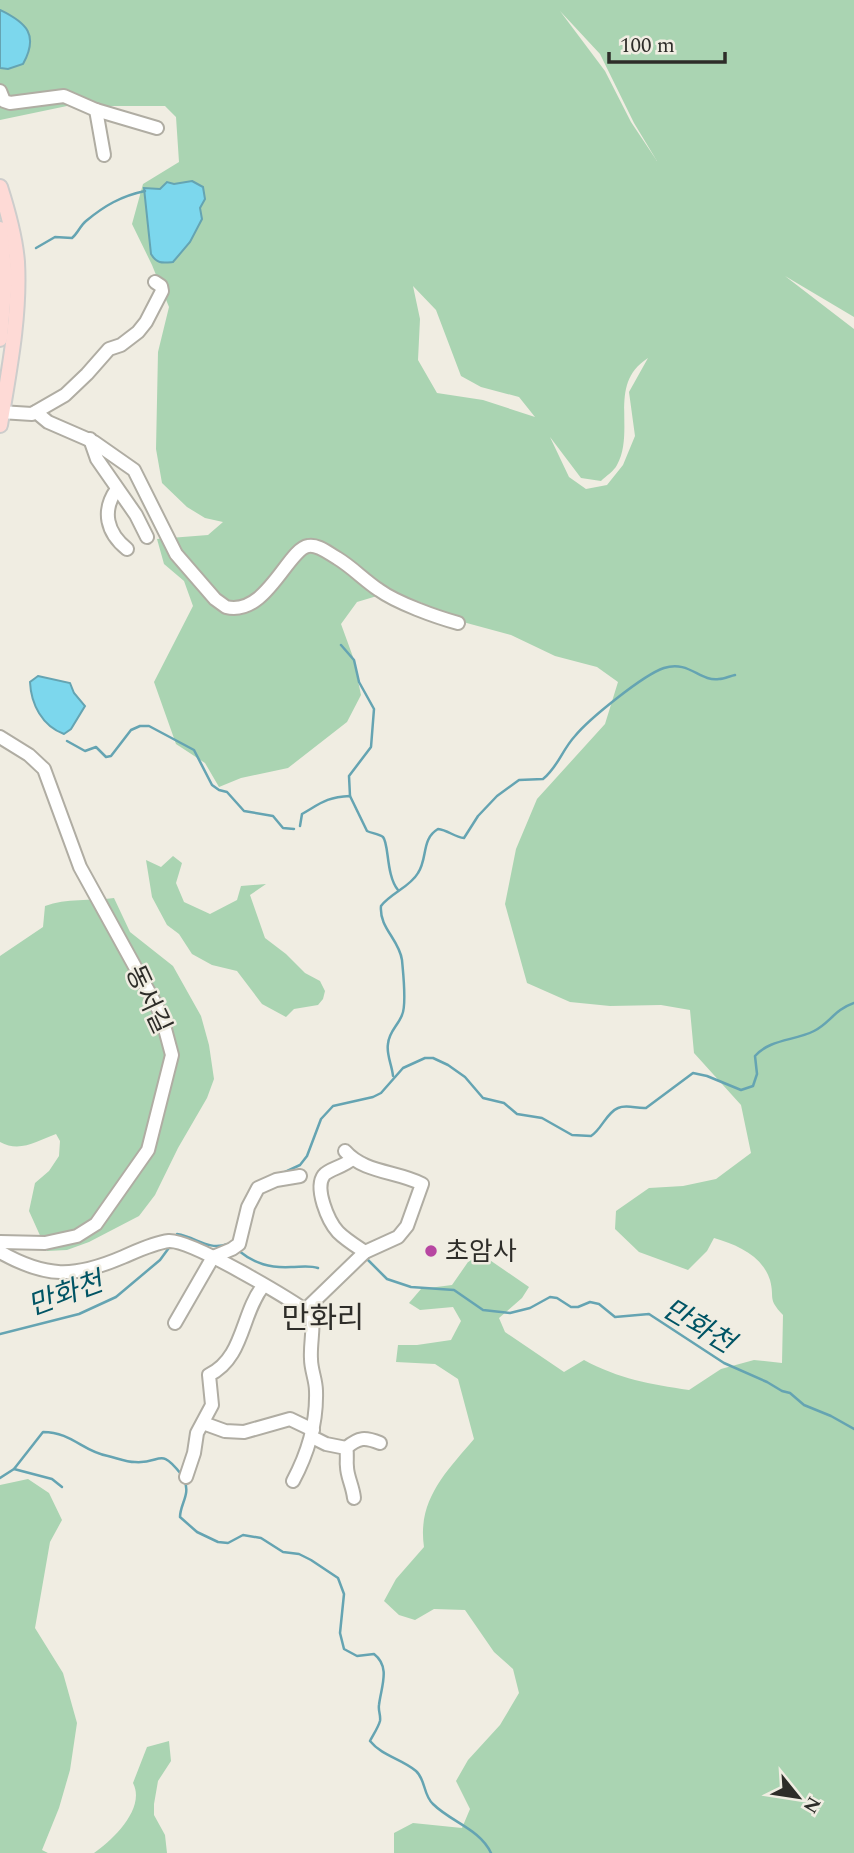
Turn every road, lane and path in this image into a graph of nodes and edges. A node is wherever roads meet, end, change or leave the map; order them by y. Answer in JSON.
{"nodes":[{"id":1,"x":0,"y":91,"type":"edge"},
{"id":2,"x":96,"y":110,"type":"junction"},
{"id":3,"x":157,"y":128,"type":"dead end"},
{"id":4,"x":104,"y":155,"type":"dead end"},
{"id":5,"x":0,"y":187,"type":"edge"},
{"id":6,"x":0,"y":229,"type":"edge"},
{"id":7,"x":155,"y":282,"type":"dead end"},
{"id":8,"x":0,"y":339,"type":"edge"},
{"id":9,"x":0,"y":349,"type":"edge"},
{"id":10,"x":7,"y":375,"type":"junction"},
{"id":11,"x":36,"y":412,"type":"junction"},
{"id":12,"x":1,"y":416,"type":"edge"},
{"id":13,"x":90,"y":439,"type":"junction"},
{"id":14,"x":117,"y":489,"type":"junction"},
{"id":15,"x":147,"y":537,"type":"dead end"},
{"id":16,"x":127,"y":549,"type":"dead end"},
{"id":17,"x":458,"y":623,"type":"dead end"},
{"id":18,"x":0,"y":737,"type":"edge"},
{"id":19,"x":300,"y":1176,"type":"dead end"},
{"id":20,"x":3,"y":1247,"type":"edge"},
{"id":21,"x":365,"y":1252,"type":"junction"},
{"id":22,"x":214,"y":1257,"type":"junction"},
{"id":23,"x":263,"y":1286,"type":"junction"},
{"id":24,"x":305,"y":1310,"type":"junction"},
{"id":25,"x":175,"y":1323,"type":"dead end"},
{"id":26,"x":203,"y":1423,"type":"junction"},
{"id":27,"x":312,"y":1433,"type":"junction"},
{"id":28,"x":380,"y":1443,"type":"dead end"},
{"id":29,"x":346,"y":1448,"type":"junction"},
{"id":30,"x":186,"y":1477,"type":"dead end"},
{"id":31,"x":293,"y":1481,"type":"dead end"},
{"id":32,"x":354,"y":1498,"type":"dead end"}],
"edges":[{"from":1,"to":2,"type":"street"},
{"from":2,"to":3,"type":"street"},
{"from":2,"to":4,"type":"street"},
{"from":5,"to":10,"type":"main road"},
{"from":6,"to":8,"type":"main road"},
{"from":7,"to":11,"type":"street"},
{"from":9,"to":10,"type":"main road"},
{"from":10,"to":12,"type":"main road"},
{"from":11,"to":12,"type":"street"},
{"from":11,"to":13,"type":"street"},
{"from":13,"to":14,"type":"street"},
{"from":13,"to":17,"type":"street"},
{"from":14,"to":15,"type":"street"},
{"from":14,"to":16,"type":"street"},
{"from":18,"to":20,"type":"street","name":"동서길"},
{"from":19,"to":22,"type":"street"},
{"from":20,"to":22,"type":"street","name":"동서길"},
{"from":21,"to":21,"type":"street"},
{"from":21,"to":24,"type":"street"},
{"from":22,"to":23,"type":"street","name":"동서길"},
{"from":22,"to":25,"type":"street"},
{"from":23,"to":24,"type":"street","name":"동서길"},
{"from":23,"to":26,"type":"street"},
{"from":24,"to":27,"type":"street"},
{"from":26,"to":27,"type":"street"},
{"from":26,"to":30,"type":"street"},
{"from":27,"to":29,"type":"street"},
{"from":27,"to":31,"type":"street"},
{"from":28,"to":29,"type":"street"},
{"from":29,"to":32,"type":"street"}]}
